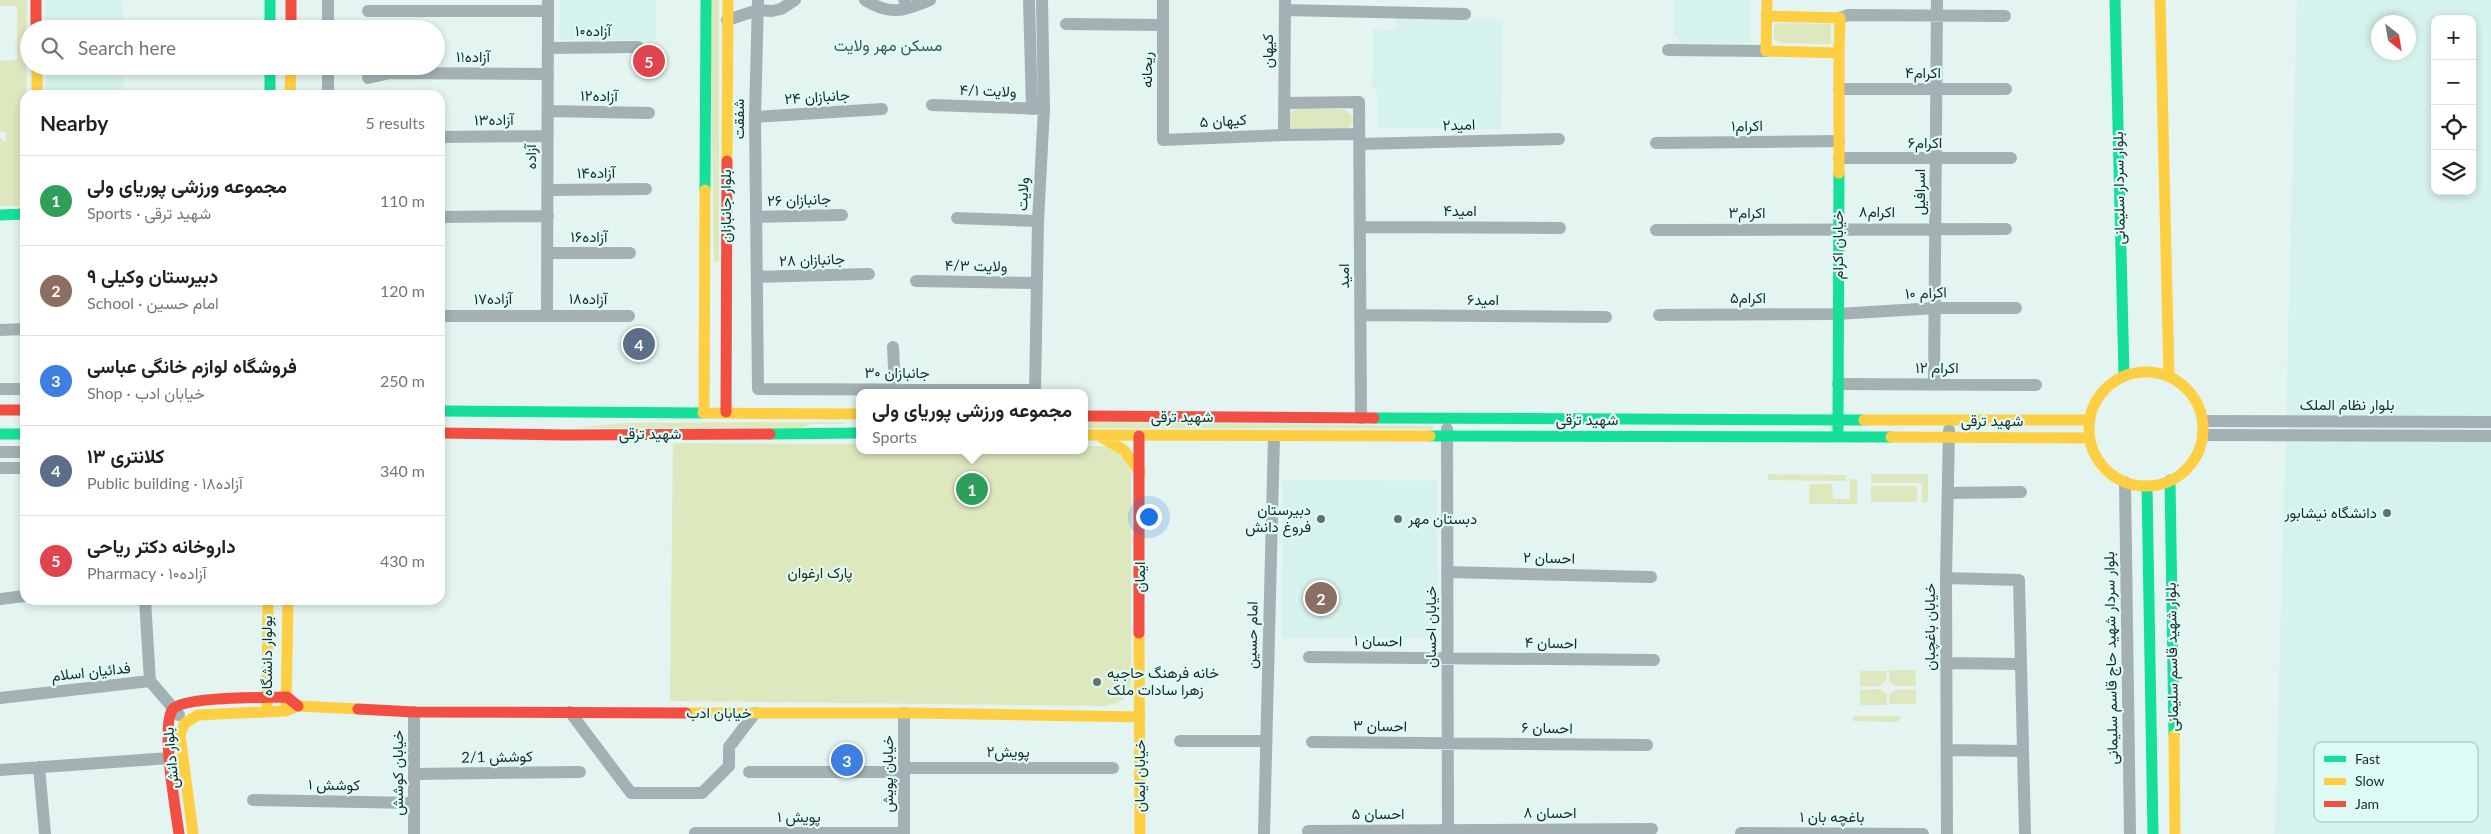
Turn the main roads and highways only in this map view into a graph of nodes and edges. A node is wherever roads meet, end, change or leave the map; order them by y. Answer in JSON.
{"nodes":[{"id":1,"x":36,"y":0,"type":"edge"},
{"id":2,"x":270,"y":0,"type":"edge"},
{"id":3,"x":290,"y":0,"type":"edge"},
{"id":4,"x":706,"y":0,"type":"edge"},
{"id":5,"x":728,"y":0,"type":"edge"},
{"id":6,"x":1767,"y":0,"type":"edge"},
{"id":7,"x":2115,"y":0,"type":"edge"},
{"id":8,"x":2160,"y":0,"type":"edge"},
{"id":9,"x":1766,"y":16,"type":"junction"},
{"id":10,"x":36,"y":20,"type":"edge"},
{"id":11,"x":270,"y":20,"type":"edge"},
{"id":12,"x":290,"y":20,"type":"edge"},
{"id":13,"x":1840,"y":53,"type":"junction"},
{"id":14,"x":36,"y":75,"type":"edge"},
{"id":15,"x":270,"y":75,"type":"edge"},
{"id":16,"x":290,"y":75,"type":"edge"},
{"id":17,"x":37,"y":90,"type":"edge"},
{"id":18,"x":270,"y":90,"type":"edge"},
{"id":19,"x":290,"y":90,"type":"edge"},
{"id":20,"x":20,"y":215,"type":"edge"},
{"id":21,"x":3,"y":218,"type":"edge"},
{"id":22,"x":705,"y":273,"type":"junction"},
{"id":23,"x":726,"y":274,"type":"junction"},
{"id":24,"x":2124,"y":376,"type":"junction"},
{"id":25,"x":2169,"y":376,"type":"junction"},
{"id":26,"x":0,"y":410,"type":"edge"},
{"id":27,"x":20,"y":410,"type":"edge"},
{"id":28,"x":445,"y":411,"type":"edge"},
{"id":29,"x":565,"y":411,"type":"junction"},
{"id":30,"x":704,"y":412,"type":"junction"},
{"id":31,"x":726,"y":412,"type":"junction"},
{"id":32,"x":856,"y":414,"type":"edge"},
{"id":33,"x":1088,"y":416,"type":"edge"},
{"id":34,"x":1838,"y":420,"type":"junction"},
{"id":35,"x":2090,"y":420,"type":"junction"},
{"id":36,"x":445,"y":433,"type":"edge"},
{"id":37,"x":856,"y":433,"type":"edge"},
{"id":38,"x":0,"y":434,"type":"edge"},
{"id":39,"x":20,"y":434,"type":"edge"},
{"id":40,"x":565,"y":435,"type":"junction"},
{"id":41,"x":1090,"y":435,"type":"edge"},
{"id":42,"x":1139,"y":436,"type":"junction"},
{"id":43,"x":1838,"y":438,"type":"junction"},
{"id":44,"x":2090,"y":438,"type":"junction"},
{"id":45,"x":1140,"y":473,"type":"junction"},
{"id":46,"x":2170,"y":480,"type":"junction"},
{"id":47,"x":2147,"y":486,"type":"junction"},
{"id":48,"x":268,"y":605,"type":"edge"},
{"id":49,"x":288,"y":605,"type":"edge"},
{"id":50,"x":287,"y":697,"type":"junction"},
{"id":51,"x":267,"y":699,"type":"junction"},
{"id":52,"x":298,"y":706,"type":"junction"},
{"id":53,"x":286,"y":712,"type":"junction"},
{"id":54,"x":267,"y":713,"type":"junction"},
{"id":55,"x":1140,"y":717,"type":"junction"},
{"id":56,"x":179,"y":834,"type":"edge"},
{"id":57,"x":192,"y":834,"type":"edge"},
{"id":58,"x":1140,"y":834,"type":"edge"},
{"id":59,"x":2153,"y":834,"type":"edge"},
{"id":60,"x":2175,"y":834,"type":"edge"}],
"edges":[{"from":1,"to":10,"type":"main road"},
{"from":2,"to":11,"type":"main road"},
{"from":3,"to":12,"type":"main road"},
{"from":4,"to":22,"type":"main road","name":"بلوار جانبازان"},
{"from":5,"to":23,"type":"main road","name":"بلوار جانبازان"},
{"from":6,"to":9,"type":"main road"},
{"from":7,"to":24,"type":"main road","name":"بلوار سردار سلیمانی"},
{"from":8,"to":25,"type":"main road"},
{"from":9,"to":13,"type":"main road","name":"خیابان اکرام"},
{"from":9,"to":13,"type":"main road"},
{"from":13,"to":34,"type":"main road","name":"خیابان اکرام"},
{"from":14,"to":17,"type":"main road"},
{"from":15,"to":18,"type":"main road"},
{"from":16,"to":19,"type":"main road"},
{"from":20,"to":21,"type":"main road"},
{"from":22,"to":23,"type":"main road"},
{"from":22,"to":30,"type":"main road","name":"بلوار جانبازان"},
{"from":23,"to":31,"type":"main road","name":"بلوار جانبازان"},
{"from":24,"to":25,"type":"main road"},
{"from":24,"to":35,"type":"main road"},
{"from":25,"to":46,"type":"main road"},
{"from":26,"to":27,"type":"main road"},
{"from":28,"to":29,"type":"main road","name":"شهید ترقی"},
{"from":29,"to":30,"type":"main road","name":"شهید ترقی"},
{"from":29,"to":40,"type":"main road"},
{"from":30,"to":31,"type":"main road","name":"شهید ترقی"},
{"from":31,"to":32,"type":"main road","name":"شهید ترقی"},
{"from":33,"to":34,"type":"main road","name":"شهید ترقی"},
{"from":34,"to":35,"type":"main road","name":"شهید ترقی"},
{"from":34,"to":43,"type":"main road","name":"خیابان اکرام"},
{"from":35,"to":44,"type":"main road"},
{"from":36,"to":40,"type":"main road","name":"شهید ترقی"},
{"from":37,"to":40,"type":"main road","name":"شهید ترقی"},
{"from":38,"to":39,"type":"main road"},
{"from":41,"to":42,"type":"main road","name":"شهید ترقی"},
{"from":41,"to":45,"type":"main road"},
{"from":42,"to":43,"type":"main road","name":"شهید ترقی"},
{"from":42,"to":45,"type":"main road","name":"ایمان"},
{"from":43,"to":44,"type":"main road","name":"شهید ترقی"},
{"from":44,"to":47,"type":"main road"},
{"from":45,"to":55,"type":"main road","name":"ایمان"},
{"from":46,"to":47,"type":"main road"},
{"from":46,"to":60,"type":"main road","name":"بلوار شهید قاسم سلیمانی"},
{"from":47,"to":59,"type":"main road","name":"بلوار شهید قاسم سلیمانی"},
{"from":48,"to":51,"type":"main road","name":"بولوار دانشگاه"},
{"from":49,"to":50,"type":"main road","name":"بولوار دانشگاه"},
{"from":50,"to":51,"type":"main road","name":"بلوار دانش"},
{"from":50,"to":52,"type":"main road"},
{"from":50,"to":53,"type":"main road","name":"بولوار دانشگاه"},
{"from":51,"to":54,"type":"main road","name":"بولوار دانشگاه"},
{"from":51,"to":56,"type":"main road","name":"بلوار دانش"},
{"from":52,"to":53,"type":"main road","name":"خیابان ادب"},
{"from":52,"to":55,"type":"main road","name":"خیابان ادب"},
{"from":53,"to":54,"type":"main road","name":"بلوار دانش"},
{"from":54,"to":57,"type":"main road","name":"بلوار دانش"},
{"from":55,"to":58,"type":"main road","name":"خیابان ایمان"}]}
